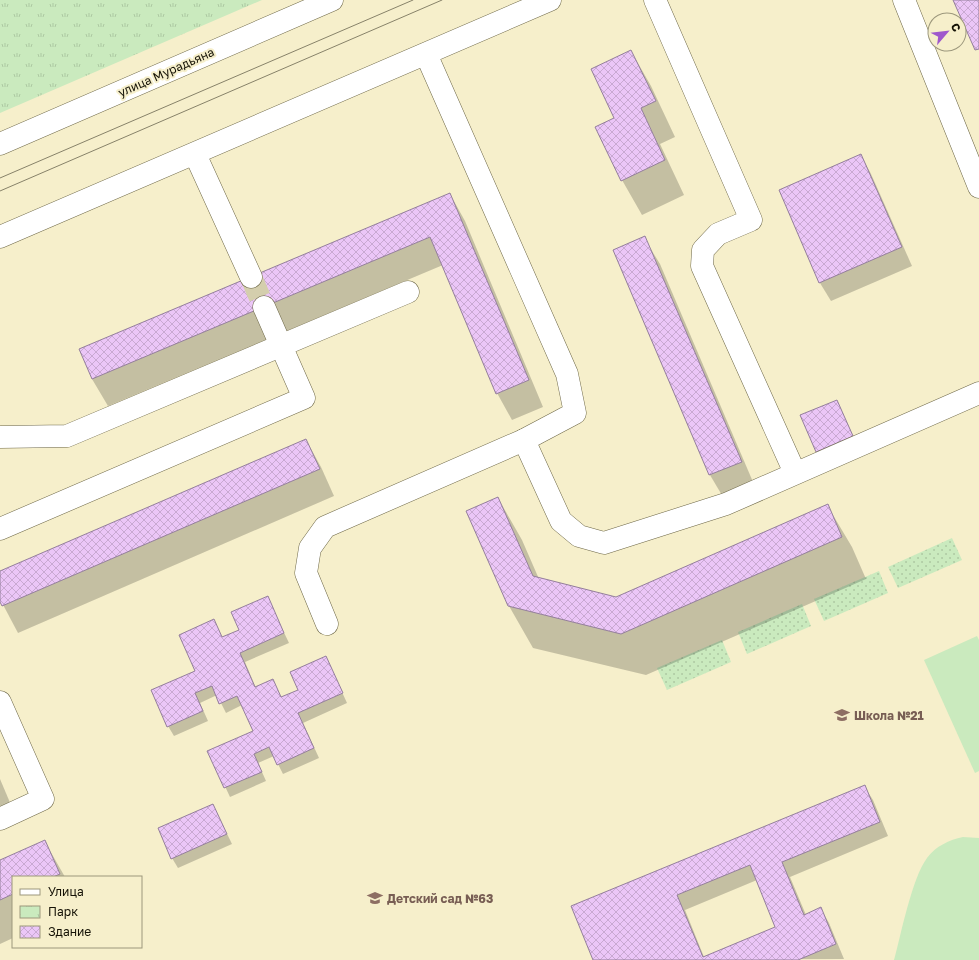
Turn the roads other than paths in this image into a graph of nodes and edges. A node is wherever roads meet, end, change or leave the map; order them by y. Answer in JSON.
{"nodes":[{"id":1,"x":332,"y":0,"type":"edge"},
{"id":2,"x":550,"y":0,"type":"edge"},
{"id":3,"x":655,"y":0,"type":"edge"},
{"id":4,"x":904,"y":0,"type":"edge"},
{"id":5,"x":426,"y":54,"type":"junction"},
{"id":6,"x":0,"y":144,"type":"edge"},
{"id":7,"x":195,"y":154,"type":"junction"},
{"id":8,"x":979,"y":187,"type":"edge"},
{"id":9,"x":0,"y":237,"type":"edge"},
{"id":10,"x":251,"y":277,"type":"tunnel mouth"},
{"id":11,"x":408,"y":292,"type":"dead end"},
{"id":12,"x":264,"y":307,"type":"tunnel mouth"},
{"id":13,"x":281,"y":346,"type":"junction"},
{"id":14,"x":979,"y":393,"type":"edge"},
{"id":15,"x":0,"y":437,"type":"edge"},
{"id":16,"x":524,"y":440,"type":"junction"},
{"id":17,"x":795,"y":473,"type":"junction"},
{"id":18,"x":0,"y":529,"type":"edge"},
{"id":19,"x":327,"y":624,"type":"dead end"},
{"id":20,"x":0,"y":702,"type":"edge"},
{"id":21,"x":0,"y":819,"type":"edge"}],
"edges":[{"from":1,"to":6,"type":"main road","name":"улица Мурадьяна"},
{"from":2,"to":5,"type":"main road"},
{"from":3,"to":17,"type":"main road"},
{"from":4,"to":8,"type":"main road"},
{"from":5,"to":7,"type":"main road"},
{"from":5,"to":16,"type":"main road"},
{"from":7,"to":9,"type":"main road"},
{"from":7,"to":10,"type":"main road"},
{"from":11,"to":13,"type":"main road"},
{"from":12,"to":13,"type":"main road"},
{"from":13,"to":15,"type":"main road"},
{"from":13,"to":18,"type":"main road"},
{"from":14,"to":17,"type":"main road"},
{"from":16,"to":17,"type":"main road"},
{"from":16,"to":19,"type":"main road"},
{"from":20,"to":21,"type":"main road"}]}
